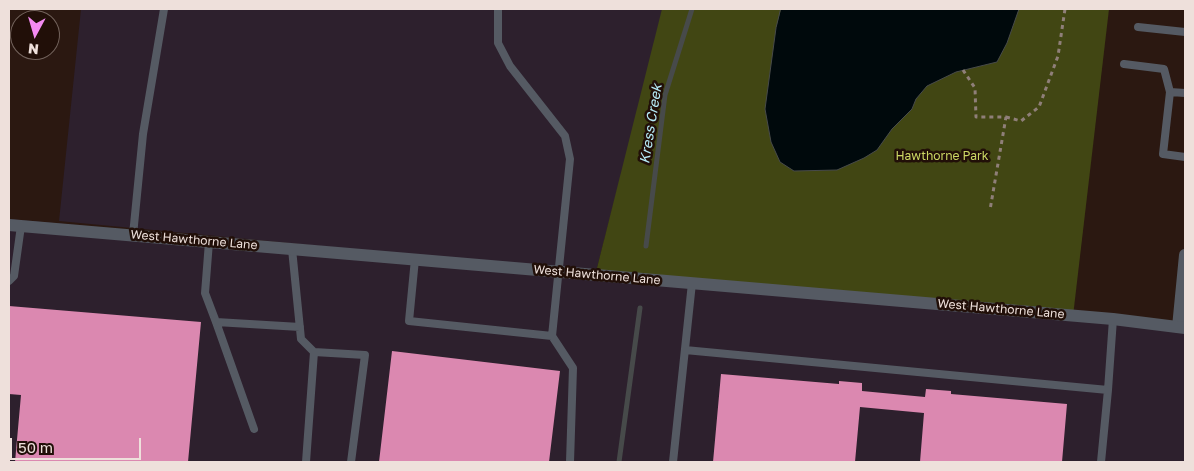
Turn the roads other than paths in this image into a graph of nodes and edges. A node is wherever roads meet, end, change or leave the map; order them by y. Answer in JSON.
{"nodes":[{"id":1,"x":164,"y":9,"type":"edge"},
{"id":2,"x":498,"y":9,"type":"edge"},
{"id":3,"x":1138,"y":27,"type":"dead end"},
{"id":4,"x":1185,"y":32,"type":"edge"},
{"id":5,"x":1124,"y":64,"type":"dead end"},
{"id":6,"x":1170,"y":92,"type":"junction"},
{"id":7,"x":1185,"y":93,"type":"edge"},
{"id":8,"x":1185,"y":157,"type":"edge"},
{"id":9,"x":15,"y":225,"type":"edge"},
{"id":10,"x":133,"y":235,"type":"junction"},
{"id":11,"x":209,"y":242,"type":"junction"},
{"id":12,"x":292,"y":249,"type":"junction"},
{"id":13,"x":1185,"y":254,"type":"edge"},
{"id":14,"x":415,"y":259,"type":"junction"},
{"id":15,"x":559,"y":272,"type":"junction"},
{"id":16,"x":9,"y":281,"type":"edge"},
{"id":17,"x":692,"y":283,"type":"junction"},
{"id":18,"x":1113,"y":319,"type":"junction"},
{"id":19,"x":216,"y":322,"type":"junction"},
{"id":20,"x":300,"y":327,"type":"junction"},
{"id":21,"x":1182,"y":327,"type":"edge"},
{"id":22,"x":552,"y":336,"type":"junction"},
{"id":23,"x":685,"y":350,"type":"junction"},
{"id":24,"x":314,"y":352,"type":"junction"},
{"id":25,"x":1108,"y":390,"type":"junction"},
{"id":26,"x":254,"y":429,"type":"dead end"},
{"id":27,"x":306,"y":462,"type":"edge"},
{"id":28,"x":351,"y":462,"type":"edge"},
{"id":29,"x":570,"y":462,"type":"edge"},
{"id":30,"x":673,"y":462,"type":"edge"},
{"id":31,"x":1101,"y":462,"type":"edge"}],
"edges":[{"from":1,"to":10,"type":"lane"},
{"from":2,"to":15,"type":"lane"},
{"from":3,"to":4,"type":"lane"},
{"from":5,"to":6,"type":"lane"},
{"from":6,"to":7,"type":"lane"},
{"from":6,"to":8,"type":"lane"},
{"from":9,"to":10,"type":"street","name":"West Hawthorne Lane"},
{"from":9,"to":16,"type":"lane"},
{"from":10,"to":11,"type":"street","name":"West Hawthorne Lane"},
{"from":11,"to":12,"type":"street","name":"West Hawthorne Lane"},
{"from":11,"to":19,"type":"lane"},
{"from":12,"to":14,"type":"street","name":"West Hawthorne Lane"},
{"from":12,"to":20,"type":"lane"},
{"from":13,"to":21,"type":"street"},
{"from":14,"to":15,"type":"street","name":"West Hawthorne Lane"},
{"from":14,"to":22,"type":"lane"},
{"from":15,"to":17,"type":"street","name":"West Hawthorne Lane"},
{"from":15,"to":22,"type":"lane"},
{"from":17,"to":18,"type":"street","name":"West Hawthorne Lane"},
{"from":17,"to":23,"type":"lane"},
{"from":18,"to":21,"type":"street","name":"West Hawthorne Lane"},
{"from":18,"to":25,"type":"lane"},
{"from":19,"to":20,"type":"lane"},
{"from":19,"to":26,"type":"lane"},
{"from":20,"to":24,"type":"lane"},
{"from":22,"to":29,"type":"lane"},
{"from":23,"to":25,"type":"lane"},
{"from":23,"to":30,"type":"lane"},
{"from":24,"to":27,"type":"lane"},
{"from":24,"to":28,"type":"lane"},
{"from":25,"to":31,"type":"lane"}]}
